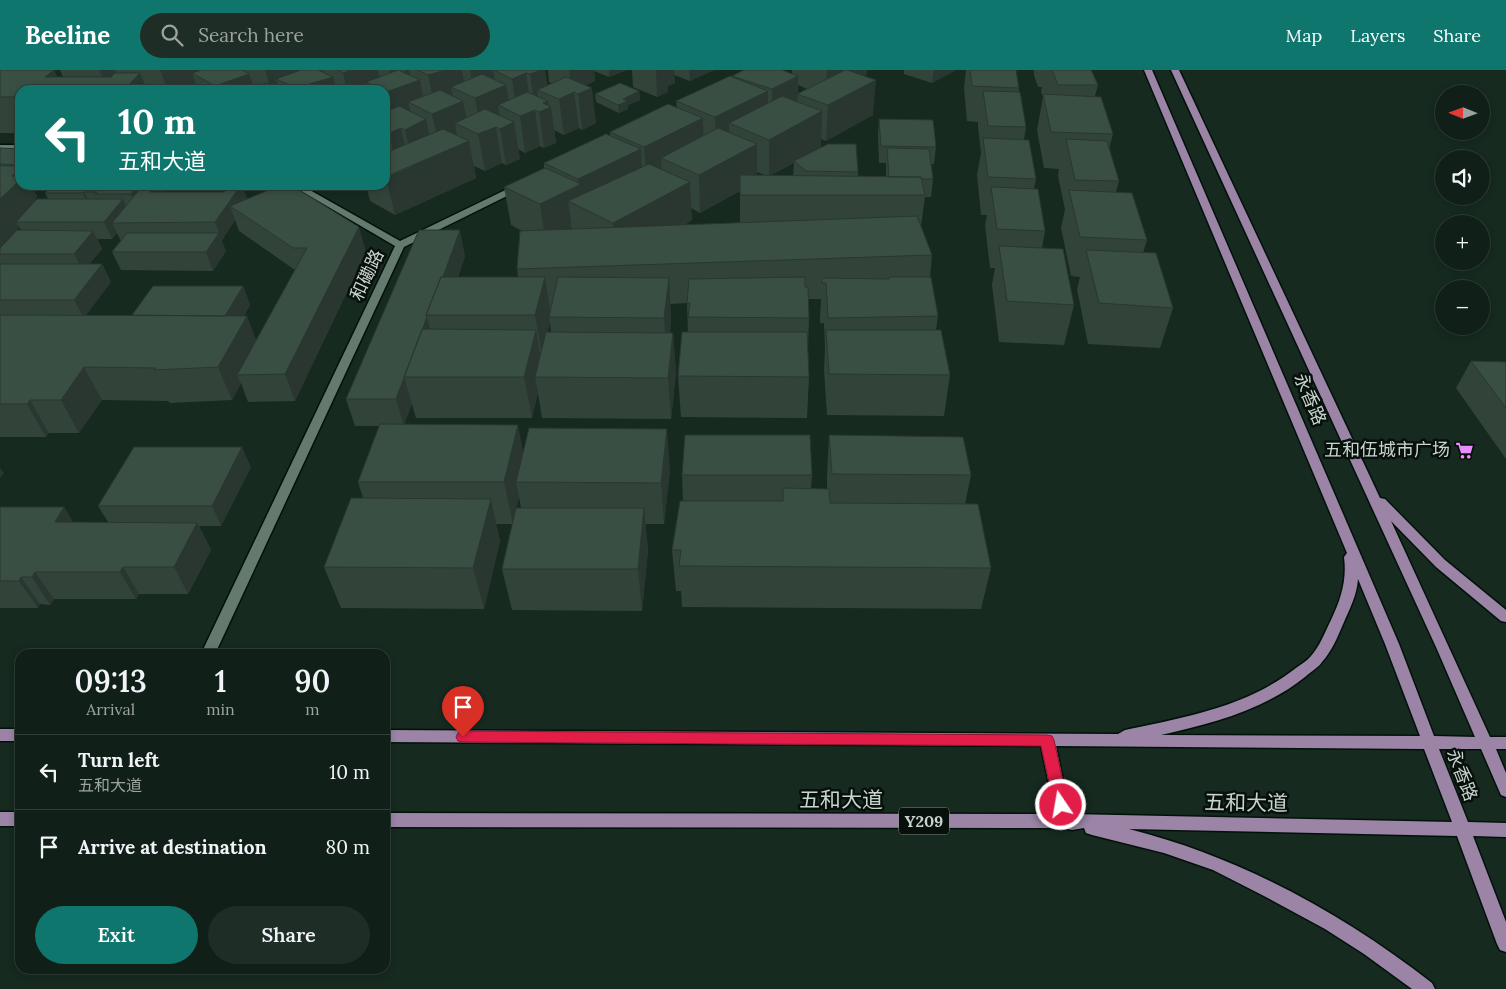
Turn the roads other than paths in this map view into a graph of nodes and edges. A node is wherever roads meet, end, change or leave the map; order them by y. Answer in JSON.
{"nodes":[{"id":1,"x":1148,"y":70,"type":"edge"},
{"id":2,"x":1175,"y":70,"type":"edge"},
{"id":3,"x":0,"y":147,"type":"edge"},
{"id":4,"x":15,"y":147,"type":"edge"},
{"id":5,"x":526,"y":184,"type":"edge"},
{"id":6,"x":304,"y":190,"type":"edge"},
{"id":7,"x":400,"y":245,"type":"junction"},
{"id":8,"x":1370,"y":488,"type":"junction"},
{"id":9,"x":1346,"y":537,"type":"junction"},
{"id":10,"x":1506,"y":617,"type":"edge"},
{"id":11,"x":210,"y":649,"type":"edge"},
{"id":12,"x":0,"y":735,"type":"edge"},
{"id":13,"x":15,"y":735,"type":"edge"},
{"id":14,"x":390,"y":736,"type":"edge"},
{"id":15,"x":1047,"y":740,"type":"junction"},
{"id":16,"x":1100,"y":741,"type":"junction"},
{"id":17,"x":1428,"y":743,"type":"junction"},
{"id":18,"x":1485,"y":743,"type":"junction"},
{"id":19,"x":1506,"y":743,"type":"edge"},
{"id":20,"x":1506,"y":790,"type":"edge"},
{"id":21,"x":0,"y":819,"type":"edge"},
{"id":22,"x":15,"y":819,"type":"edge"},
{"id":23,"x":390,"y":820,"type":"edge"},
{"id":24,"x":1064,"y":821,"type":"junction"},
{"id":25,"x":1462,"y":830,"type":"junction"},
{"id":26,"x":1506,"y":830,"type":"edge"},
{"id":27,"x":1506,"y":944,"type":"edge"},
{"id":28,"x":1426,"y":989,"type":"edge"}],
"edges":[{"from":1,"to":9,"type":"main road","name":"永香路"},
{"from":2,"to":8,"type":"main road","name":"永香路"},
{"from":3,"to":4,"type":"street"},
{"from":5,"to":7,"type":"street","name":"和磡路"},
{"from":6,"to":7,"type":"street"},
{"from":7,"to":11,"type":"street","name":"和磡路"},
{"from":8,"to":10,"type":"main road"},
{"from":8,"to":18,"type":"main road","name":"永香路"},
{"from":9,"to":16,"type":"main road"},
{"from":9,"to":17,"type":"main road","name":"永香路"},
{"from":12,"to":13,"type":"main road"},
{"from":14,"to":15,"type":"main road"},
{"from":15,"to":16,"type":"main road"},
{"from":15,"to":24,"type":"main road"},
{"from":16,"to":17,"type":"main road"},
{"from":17,"to":18,"type":"main road"},
{"from":17,"to":25,"type":"main road","name":"永香路"},
{"from":18,"to":19,"type":"main road"},
{"from":18,"to":20,"type":"main road","name":"永香路"},
{"from":21,"to":22,"type":"main road"},
{"from":23,"to":24,"type":"main road","name":"五和大道","number":"Y209"},
{"from":24,"to":25,"type":"main road","name":"五和大道","number":"Y209"},
{"from":24,"to":28,"type":"main road"},
{"from":25,"to":26,"type":"main road","name":"五和大道","number":"Y209"},
{"from":25,"to":27,"type":"main road","name":"永香路"}]}
